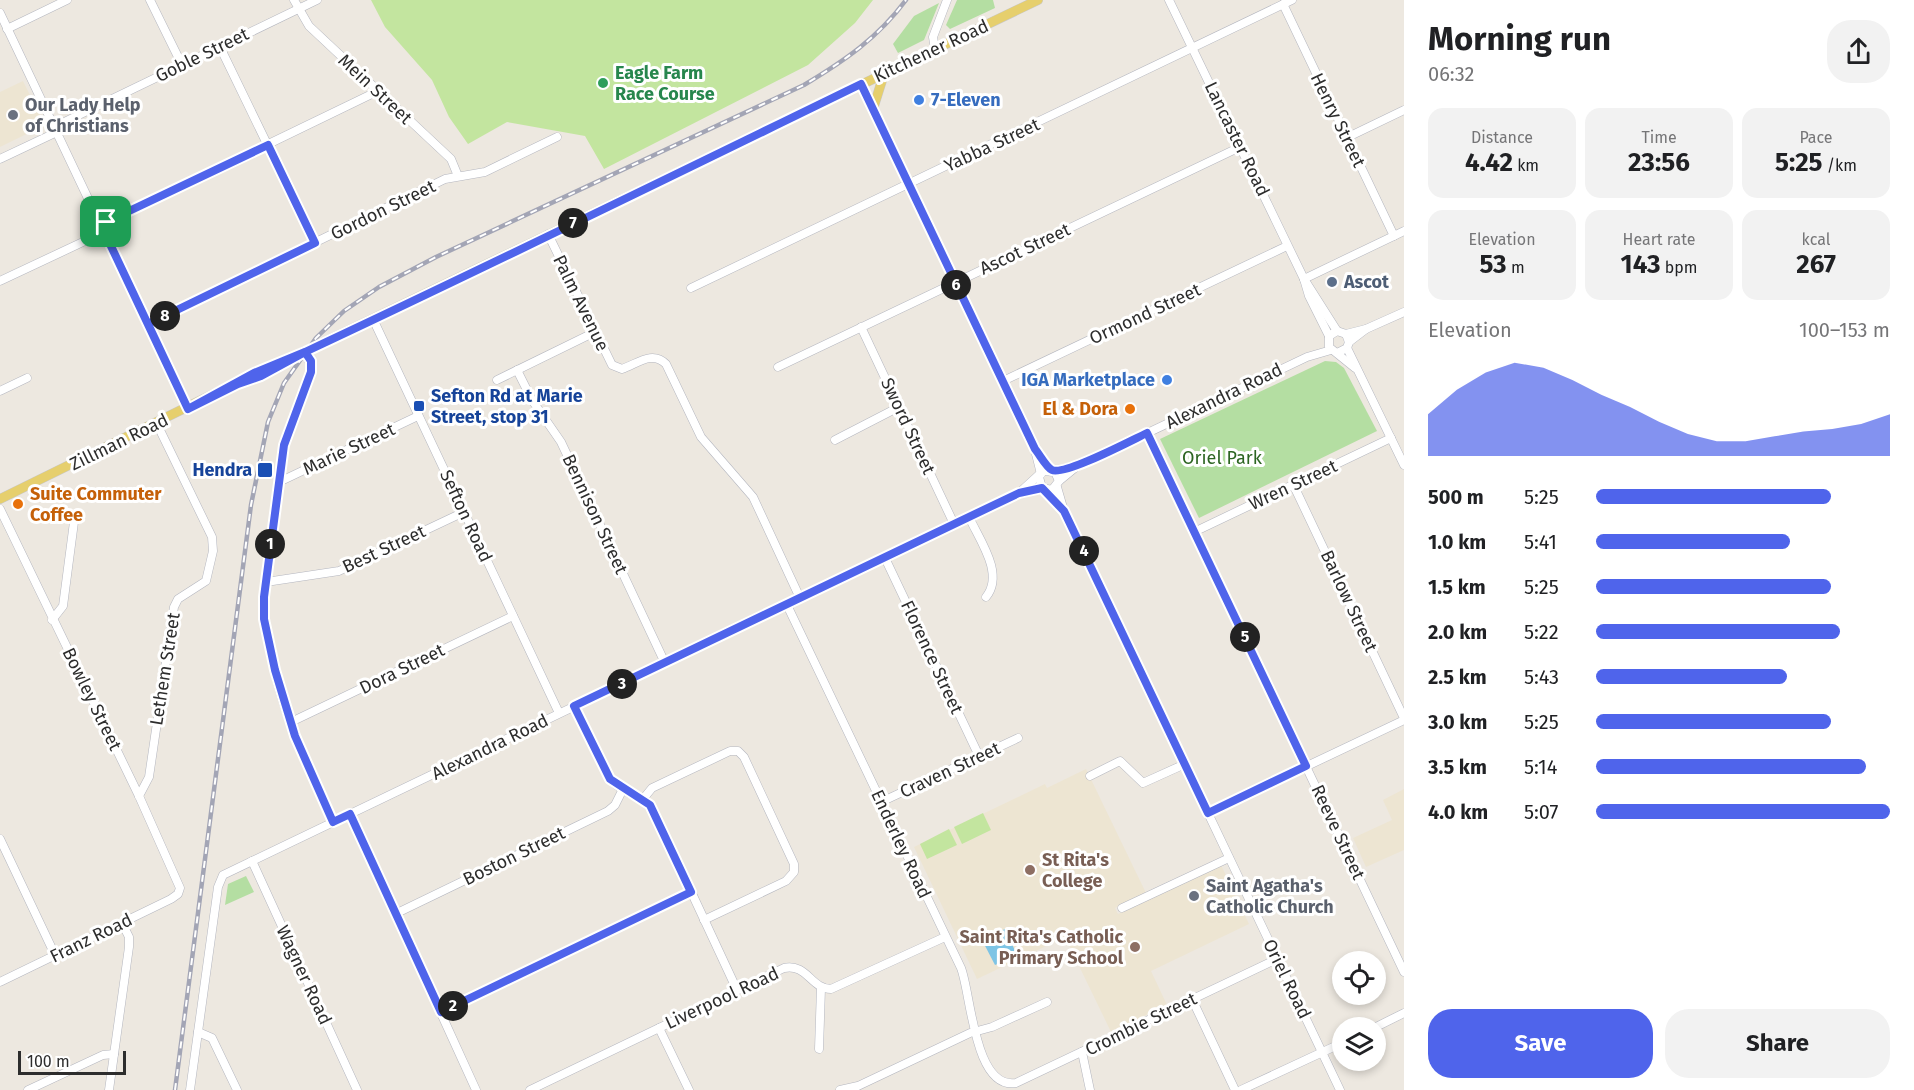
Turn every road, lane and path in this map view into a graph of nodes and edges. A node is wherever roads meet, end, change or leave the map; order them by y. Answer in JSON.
{"nodes":[{"id":1,"x":67,"y":0,"type":"edge"},
{"id":2,"x":150,"y":0,"type":"edge"},
{"id":3,"x":294,"y":0,"type":"edge"},
{"id":4,"x":317,"y":0,"type":"edge"},
{"id":5,"x":947,"y":0,"type":"edge"},
{"id":6,"x":1038,"y":0,"type":"edge"},
{"id":7,"x":1169,"y":0,"type":"edge"},
{"id":8,"x":1292,"y":0,"type":"edge"},
{"id":9,"x":1283,"y":4,"type":"junction"},
{"id":10,"x":298,"y":9,"type":"junction"},
{"id":11,"x":0,"y":13,"type":"edge"},
{"id":12,"x":7,"y":28,"type":"junction"},
{"id":13,"x":220,"y":47,"type":"junction"},
{"id":14,"x":1193,"y":48,"type":"junction"},
{"id":15,"x":935,"y":50,"type":"junction"},
{"id":16,"x":182,"y":64,"type":"junction"},
{"id":17,"x":884,"y":74,"type":"junction"},
{"id":18,"x":861,"y":84,"type":"junction"},
{"id":19,"x":378,"y":91,"type":"junction"},
{"id":20,"x":873,"y":109,"type":"junction"},
{"id":21,"x":1404,"y":110,"type":"edge"},
{"id":22,"x":56,"y":129,"type":"junction"},
{"id":23,"x":557,"y":137,"type":"dead end"},
{"id":24,"x":1346,"y":138,"type":"junction"},
{"id":25,"x":268,"y":145,"type":"junction"},
{"id":26,"x":1240,"y":147,"type":"junction"},
{"id":27,"x":0,"y":159,"type":"edge"},
{"id":28,"x":458,"y":176,"type":"junction"},
{"id":29,"x":908,"y":184,"type":"junction"},
{"id":30,"x":103,"y":228,"type":"junction"},
{"id":31,"x":1404,"y":231,"type":"edge"},
{"id":32,"x":548,"y":234,"type":"junction"},
{"id":33,"x":1394,"y":236,"type":"junction"},
{"id":34,"x":315,"y":243,"type":"junction"},
{"id":35,"x":1287,"y":246,"type":"junction"},
{"id":36,"x":1304,"y":279,"type":"junction"},
{"id":37,"x":0,"y":281,"type":"edge"},
{"id":38,"x":955,"y":282,"type":"junction"},
{"id":39,"x":691,"y":288,"type":"dead end"},
{"id":40,"x":1404,"y":312,"type":"edge"},
{"id":41,"x":373,"y":319,"type":"junction"},
{"id":42,"x":148,"y":324,"type":"junction"},
{"id":43,"x":861,"y":327,"type":"junction"},
{"id":44,"x":1337,"y":331,"type":"junction"},
{"id":45,"x":596,"y":332,"type":"junction"},
{"id":46,"x":1328,"y":338,"type":"junction"},
{"id":47,"x":1347,"y":341,"type":"junction"},
{"id":48,"x":1335,"y":351,"type":"junction"},
{"id":49,"x":305,"y":352,"type":"junction"},
{"id":50,"x":1307,"y":357,"type":"junction"},
{"id":51,"x":778,"y":367,"type":"dead end"},
{"id":52,"x":517,"y":370,"type":"junction"},
{"id":53,"x":1358,"y":371,"type":"junction"},
{"id":54,"x":27,"y":378,"type":"dead end"},
{"id":55,"x":497,"y":380,"type":"dead end"},
{"id":56,"x":1003,"y":381,"type":"junction"},
{"id":57,"x":0,"y":391,"type":"edge"},
{"id":58,"x":898,"y":407,"type":"junction"},
{"id":59,"x":188,"y":409,"type":"junction"},
{"id":60,"x":418,"y":416,"type":"junction"},
{"id":61,"x":157,"y":424,"type":"junction"},
{"id":62,"x":1147,"y":433,"type":"junction"},
{"id":63,"x":1391,"y":438,"type":"junction"},
{"id":64,"x":836,"y":440,"type":"dead end"},
{"id":65,"x":1035,"y":449,"type":"junction"},
{"id":66,"x":1404,"y":465,"type":"edge"},
{"id":67,"x":1076,"y":467,"type":"junction"},
{"id":68,"x":1053,"y":471,"type":"junction"},
{"id":69,"x":1040,"y":475,"type":"junction"},
{"id":70,"x":279,"y":482,"type":"junction"},
{"id":71,"x":1058,"y":484,"type":"junction"},
{"id":72,"x":1293,"y":484,"type":"junction"},
{"id":73,"x":1044,"y":489,"type":"junction"},
{"id":74,"x":1019,"y":493,"type":"junction"},
{"id":75,"x":0,"y":499,"type":"edge"},
{"id":76,"x":0,"y":509,"type":"edge"},
{"id":77,"x":1064,"y":511,"type":"junction"},
{"id":78,"x":464,"y":512,"type":"junction"},
{"id":79,"x":969,"y":517,"type":"junction"},
{"id":80,"x":74,"y":522,"type":"dead end"},
{"id":81,"x":954,"y":524,"type":"junction"},
{"id":82,"x":1194,"y":532,"type":"junction"},
{"id":83,"x":885,"y":558,"type":"junction"},
{"id":84,"x":266,"y":582,"type":"junction"},
{"id":85,"x":986,"y":597,"type":"dead end"},
{"id":86,"x":800,"y":598,"type":"junction"},
{"id":87,"x":787,"y":604,"type":"junction"},
{"id":88,"x":513,"y":616,"type":"junction"},
{"id":89,"x":52,"y":620,"type":"junction"},
{"id":90,"x":665,"y":663,"type":"junction"},
{"id":91,"x":574,"y":706,"type":"junction"},
{"id":92,"x":559,"y":713,"type":"junction"},
{"id":93,"x":1404,"y":719,"type":"edge"},
{"id":94,"x":291,"y":722,"type":"junction"},
{"id":95,"x":1018,"y":738,"type":"dead end"},
{"id":96,"x":979,"y":756,"type":"junction"},
{"id":97,"x":1185,"y":764,"type":"junction"},
{"id":98,"x":1306,"y":766,"type":"junction"},
{"id":99,"x":1089,"y":776,"type":"dead end"},
{"id":100,"x":623,"y":789,"type":"junction"},
{"id":101,"x":139,"y":796,"type":"junction"},
{"id":102,"x":643,"y":799,"type":"junction"},
{"id":103,"x":881,"y":802,"type":"junction"},
{"id":104,"x":1208,"y":813,"type":"junction"},
{"id":105,"x":350,"y":814,"type":"junction"},
{"id":106,"x":333,"y":822,"type":"junction"},
{"id":107,"x":0,"y":839,"type":"edge"},
{"id":108,"x":1229,"y":858,"type":"junction"},
{"id":109,"x":252,"y":861,"type":"junction"},
{"id":110,"x":179,"y":891,"type":"joint"},
{"id":111,"x":691,"y":892,"type":"junction"},
{"id":112,"x":1122,"y":908,"type":"dead end"},
{"id":113,"x":395,"y":914,"type":"junction"},
{"id":114,"x":704,"y":920,"type":"junction"},
{"id":115,"x":122,"y":923,"type":"junction"},
{"id":116,"x":945,"y":937,"type":"junction"},
{"id":117,"x":55,"y":955,"type":"junction"},
{"id":118,"x":1277,"y":959,"type":"junction"},
{"id":119,"x":1404,"y":972,"type":"edge"},
{"id":120,"x":0,"y":982,"type":"edge"},
{"id":121,"x":821,"y":988,"type":"junction"},
{"id":122,"x":737,"y":990,"type":"junction"},
{"id":123,"x":1192,"y":999,"type":"junction"},
{"id":124,"x":1047,"y":1002,"type":"dead end"},
{"id":125,"x":441,"y":1012,"type":"junction"},
{"id":126,"x":1404,"y":1013,"type":"edge"},
{"id":127,"x":1386,"y":1022,"type":"edge"},
{"id":128,"x":659,"y":1028,"type":"junction"},
{"id":129,"x":198,"y":1032,"type":"junction"},
{"id":130,"x":974,"y":1032,"type":"junction"},
{"id":131,"x":1332,"y":1048,"type":"edge"},
{"id":132,"x":819,"y":1049,"type":"dead end"},
{"id":133,"x":1082,"y":1052,"type":"junction"},
{"id":134,"x":1322,"y":1052,"type":"junction"},
{"id":135,"x":114,"y":1054,"type":"junction"},
{"id":136,"x":1004,"y":1084,"type":"joint"},
{"id":137,"x":852,"y":1089,"type":"edge"},
{"id":138,"x":28,"y":1090,"type":"edge"},
{"id":139,"x":109,"y":1090,"type":"edge"},
{"id":140,"x":190,"y":1090,"type":"edge"},
{"id":141,"x":237,"y":1090,"type":"edge"},
{"id":142,"x":357,"y":1090,"type":"edge"},
{"id":143,"x":477,"y":1090,"type":"edge"},
{"id":144,"x":530,"y":1090,"type":"edge"},
{"id":145,"x":689,"y":1090,"type":"edge"},
{"id":146,"x":840,"y":1090,"type":"edge"},
{"id":147,"x":1090,"y":1090,"type":"edge"},
{"id":148,"x":1235,"y":1090,"type":"edge"},
{"id":149,"x":1242,"y":1090,"type":"edge"},
{"id":150,"x":1340,"y":1090,"type":"edge"}],
"edges":[{"from":1,"to":12,"type":"street"},
{"from":2,"to":16,"type":"street"},
{"from":3,"to":10,"type":"street","name":"Mein Street"},
{"from":4,"to":10,"type":"street","name":"Goble Street"},
{"from":5,"to":15,"type":"street"},
{"from":6,"to":15,"type":"main road","name":"Kitchener Road"},
{"from":7,"to":14,"type":"street","name":"Lancaster Road"},
{"from":8,"to":9,"type":"street","name":"Yabba Street"},
{"from":9,"to":14,"type":"street","name":"Yabba Street"},
{"from":9,"to":24,"type":"street","name":"Henry Street"},
{"from":10,"to":13,"type":"street","name":"Goble Street"},
{"from":10,"to":19,"type":"street","name":"Mein Street"},
{"from":11,"to":12,"type":"street"},
{"from":12,"to":22,"type":"street"},
{"from":13,"to":16,"type":"street","name":"Goble Street"},
{"from":13,"to":25,"type":"street"},
{"from":14,"to":26,"type":"street","name":"Lancaster Road"},
{"from":14,"to":29,"type":"street","name":"Yabba Street"},
{"from":15,"to":17,"type":"main road","name":"Kitchener Road"},
{"from":16,"to":22,"type":"street","name":"Goble Street"},
{"from":17,"to":18,"type":"main road","name":"Kitchener Road"},
{"from":17,"to":20,"type":"main road"},
{"from":18,"to":20,"type":"street"},
{"from":18,"to":32,"type":"main road","name":"Kitchener Road"},
{"from":19,"to":25,"type":"street"},
{"from":19,"to":28,"type":"street","name":"Mein Street"},
{"from":20,"to":29,"type":"street"},
{"from":21,"to":24,"type":"street"},
{"from":22,"to":27,"type":"street","name":"Goble Street"},
{"from":22,"to":30,"type":"street"},
{"from":23,"to":28,"type":"street","name":"Gordon Street"},
{"from":24,"to":33,"type":"street","name":"Henry Street"},
{"from":25,"to":30,"type":"street"},
{"from":25,"to":34,"type":"street"},
{"from":26,"to":35,"type":"street","name":"Lancaster Road"},
{"from":26,"to":38,"type":"street","name":"Ascot Street"},
{"from":28,"to":34,"type":"street","name":"Gordon Street"},
{"from":29,"to":38,"type":"street"},
{"from":29,"to":39,"type":"street","name":"Yabba Street"},
{"from":30,"to":37,"type":"street"},
{"from":30,"to":42,"type":"street"},
{"from":31,"to":33,"type":"street"},
{"from":32,"to":41,"type":"main road","name":"Kitchener Road"},
{"from":32,"to":45,"type":"street","name":"Palm Avenue"},
{"from":33,"to":36,"type":"street"},
{"from":34,"to":42,"type":"street","name":"Gordon Street"},
{"from":35,"to":36,"type":"street","name":"Lancaster Road"},
{"from":35,"to":56,"type":"street","name":"Ormond Street"},
{"from":36,"to":44,"type":"street","name":"Lancaster Road"},
{"from":36,"to":46,"type":"street","name":"Lancaster Road"},
{"from":38,"to":43,"type":"street","name":"Ascot Street"},
{"from":38,"to":56,"type":"street"},
{"from":40,"to":47,"type":"street"},
{"from":41,"to":49,"type":"main road","name":"Kitchener Road"},
{"from":41,"to":60,"type":"street","name":"Sefton Road"},
{"from":42,"to":59,"type":"street"},
{"from":43,"to":51,"type":"street","name":"Ascot Street"},
{"from":43,"to":58,"type":"street","name":"Sword Street"},
{"from":44,"to":46,"type":"street","name":"Alexandra Road"},
{"from":44,"to":47,"type":"street"},
{"from":45,"to":52,"type":"street"},
{"from":45,"to":86,"type":"street","name":"Palm Avenue"},
{"from":46,"to":48,"type":"street","name":"Lancaster Road"},
{"from":46,"to":50,"type":"street","name":"Alexandra Road"},
{"from":47,"to":48,"type":"street","name":"Alexandra Road"},
{"from":47,"to":53,"type":"street"},
{"from":48,"to":50,"type":"street","name":"Alexandra Road"},
{"from":48,"to":53,"type":"street"},
{"from":49,"to":59,"type":"main road","name":"Zillman Road"},
{"from":49,"to":70,"type":"street"},
{"from":50,"to":62,"type":"street","name":"Alexandra Road"},
{"from":52,"to":55,"type":"street"},
{"from":52,"to":90,"type":"street","name":"Bennison Street"},
{"from":53,"to":63,"type":"street"},
{"from":54,"to":57,"type":"street"},
{"from":56,"to":65,"type":"street"},
{"from":58,"to":64,"type":"street"},
{"from":58,"to":81,"type":"street","name":"Sword Street"},
{"from":59,"to":61,"type":"main road","name":"Zillman Road"},
{"from":60,"to":70,"type":"street","name":"Marie Street"},
{"from":60,"to":78,"type":"street","name":"Sefton Road"},
{"from":61,"to":75,"type":"main road","name":"Zillman Road"},
{"from":61,"to":101,"type":"street","name":"Lethem Street"},
{"from":62,"to":67,"type":"street","name":"Alexandra Road"},
{"from":62,"to":82,"type":"street","name":"Reeve Street"},
{"from":63,"to":66,"type":"street"},
{"from":63,"to":72,"type":"street","name":"Wren Street"},
{"from":65,"to":68,"type":"street"},
{"from":65,"to":69,"type":"street"},
{"from":67,"to":68,"type":"street","name":"Alexandra Road"},
{"from":67,"to":71,"type":"street","name":"Alexandra Road"},
{"from":68,"to":69,"type":"street","name":"Alexandra Road"},
{"from":68,"to":71,"type":"street","name":"Oriel Road"},
{"from":69,"to":73,"type":"street"},
{"from":69,"to":74,"type":"street","name":"Alexandra Road"},
{"from":70,"to":84,"type":"street"},
{"from":71,"to":73,"type":"street","name":"Alexandra Road"},
{"from":71,"to":77,"type":"street","name":"Oriel Road"},
{"from":72,"to":82,"type":"street","name":"Wren Street"},
{"from":72,"to":93,"type":"street","name":"Barlow Street"},
{"from":73,"to":74,"type":"street","name":"Alexandra Road"},
{"from":73,"to":77,"type":"street","name":"Oriel Road"},
{"from":74,"to":79,"type":"street","name":"Alexandra Road"},
{"from":76,"to":89,"type":"street","name":"Bowley Street"},
{"from":77,"to":97,"type":"street","name":"Oriel Road"},
{"from":78,"to":84,"type":"street","name":"Best Street"},
{"from":78,"to":88,"type":"street","name":"Sefton Road"},
{"from":79,"to":81,"type":"street","name":"Alexandra Road"},
{"from":79,"to":85,"type":"street"},
{"from":80,"to":89,"type":"street"},
{"from":81,"to":83,"type":"street","name":"Alexandra Road"},
{"from":82,"to":98,"type":"street","name":"Reeve Street"},
{"from":83,"to":86,"type":"street","name":"Alexandra Road"},
{"from":83,"to":96,"type":"street","name":"Florence Street"},
{"from":84,"to":94,"type":"street"},
{"from":86,"to":87,"type":"street","name":"Alexandra Road"},
{"from":87,"to":90,"type":"street","name":"Alexandra Road"},
{"from":87,"to":103,"type":"street","name":"Enderley Road"},
{"from":88,"to":92,"type":"street","name":"Sefton Road"},
{"from":88,"to":94,"type":"street","name":"Dora Street"},
{"from":89,"to":101,"type":"street","name":"Bowley Street"},
{"from":90,"to":91,"type":"street","name":"Alexandra Road"},
{"from":91,"to":92,"type":"street","name":"Alexandra Road"},
{"from":91,"to":100,"type":"street"},
{"from":92,"to":105,"type":"street","name":"Alexandra Road"},
{"from":93,"to":98,"type":"street"},
{"from":94,"to":106,"type":"street"},
{"from":95,"to":96,"type":"street","name":"Craven Street"},
{"from":96,"to":103,"type":"street","name":"Craven Street"},
{"from":97,"to":99,"type":"street"},
{"from":97,"to":104,"type":"street","name":"Oriel Road"},
{"from":98,"to":104,"type":"street"},
{"from":98,"to":119,"type":"street","name":"Reeve Street"},
{"from":100,"to":102,"type":"street"},
{"from":100,"to":113,"type":"street","name":"Boston Street"},
{"from":101,"to":110,"type":"street","name":"Bowley Street"},
{"from":102,"to":111,"type":"street"},
{"from":102,"to":114,"type":"street"},
{"from":103,"to":116,"type":"street","name":"Enderley Road"},
{"from":104,"to":108,"type":"street","name":"Oriel Road"},
{"from":105,"to":106,"type":"street","name":"Alexandra Road"},
{"from":105,"to":113,"type":"street"},
{"from":106,"to":109,"type":"street","name":"Alexandra Road"},
{"from":107,"to":117,"type":"street"},
{"from":108,"to":112,"type":"street"},
{"from":108,"to":118,"type":"street","name":"Oriel Road"},
{"from":109,"to":129,"type":"street","name":"Alexandra Road"},
{"from":109,"to":142,"type":"street","name":"Wagner Road"},
{"from":110,"to":115,"type":"street","name":"Franz Road"},
{"from":111,"to":114,"type":"street"},
{"from":111,"to":125,"type":"street"},
{"from":113,"to":125,"type":"street"},
{"from":114,"to":122,"type":"street"},
{"from":115,"to":117,"type":"street","name":"Franz Road"},
{"from":115,"to":135,"type":"street"},
{"from":116,"to":121,"type":"street"},
{"from":116,"to":130,"type":"street","name":"Enderley Road"},
{"from":117,"to":120,"type":"street","name":"Franz Road"},
{"from":118,"to":123,"type":"street","name":"Crombie Street"},
{"from":118,"to":134,"type":"street","name":"Oriel Road"},
{"from":121,"to":122,"type":"street","name":"Liverpool Road"},
{"from":121,"to":132,"type":"street"},
{"from":122,"to":128,"type":"street","name":"Liverpool Road"},
{"from":123,"to":133,"type":"street","name":"Crombie Street"},
{"from":123,"to":148,"type":"street"},
{"from":124,"to":130,"type":"street"},
{"from":125,"to":143,"type":"street"},
{"from":126,"to":127,"type":"street"},
{"from":128,"to":144,"type":"street","name":"Liverpool Road"},
{"from":128,"to":145,"type":"street"},
{"from":129,"to":140,"type":"street","name":"Alexandra Road"},
{"from":129,"to":141,"type":"street"},
{"from":130,"to":136,"type":"street","name":"Enderley Road"},
{"from":130,"to":137,"type":"street"},
{"from":131,"to":134,"type":"street"},
{"from":133,"to":136,"type":"street","name":"Crombie Street"},
{"from":133,"to":147,"type":"street"},
{"from":134,"to":149,"type":"street"},
{"from":134,"to":150,"type":"street","name":"Oriel Road"},
{"from":135,"to":138,"type":"street"},
{"from":135,"to":139,"type":"street"},
{"from":137,"to":146,"type":"street"}]}
